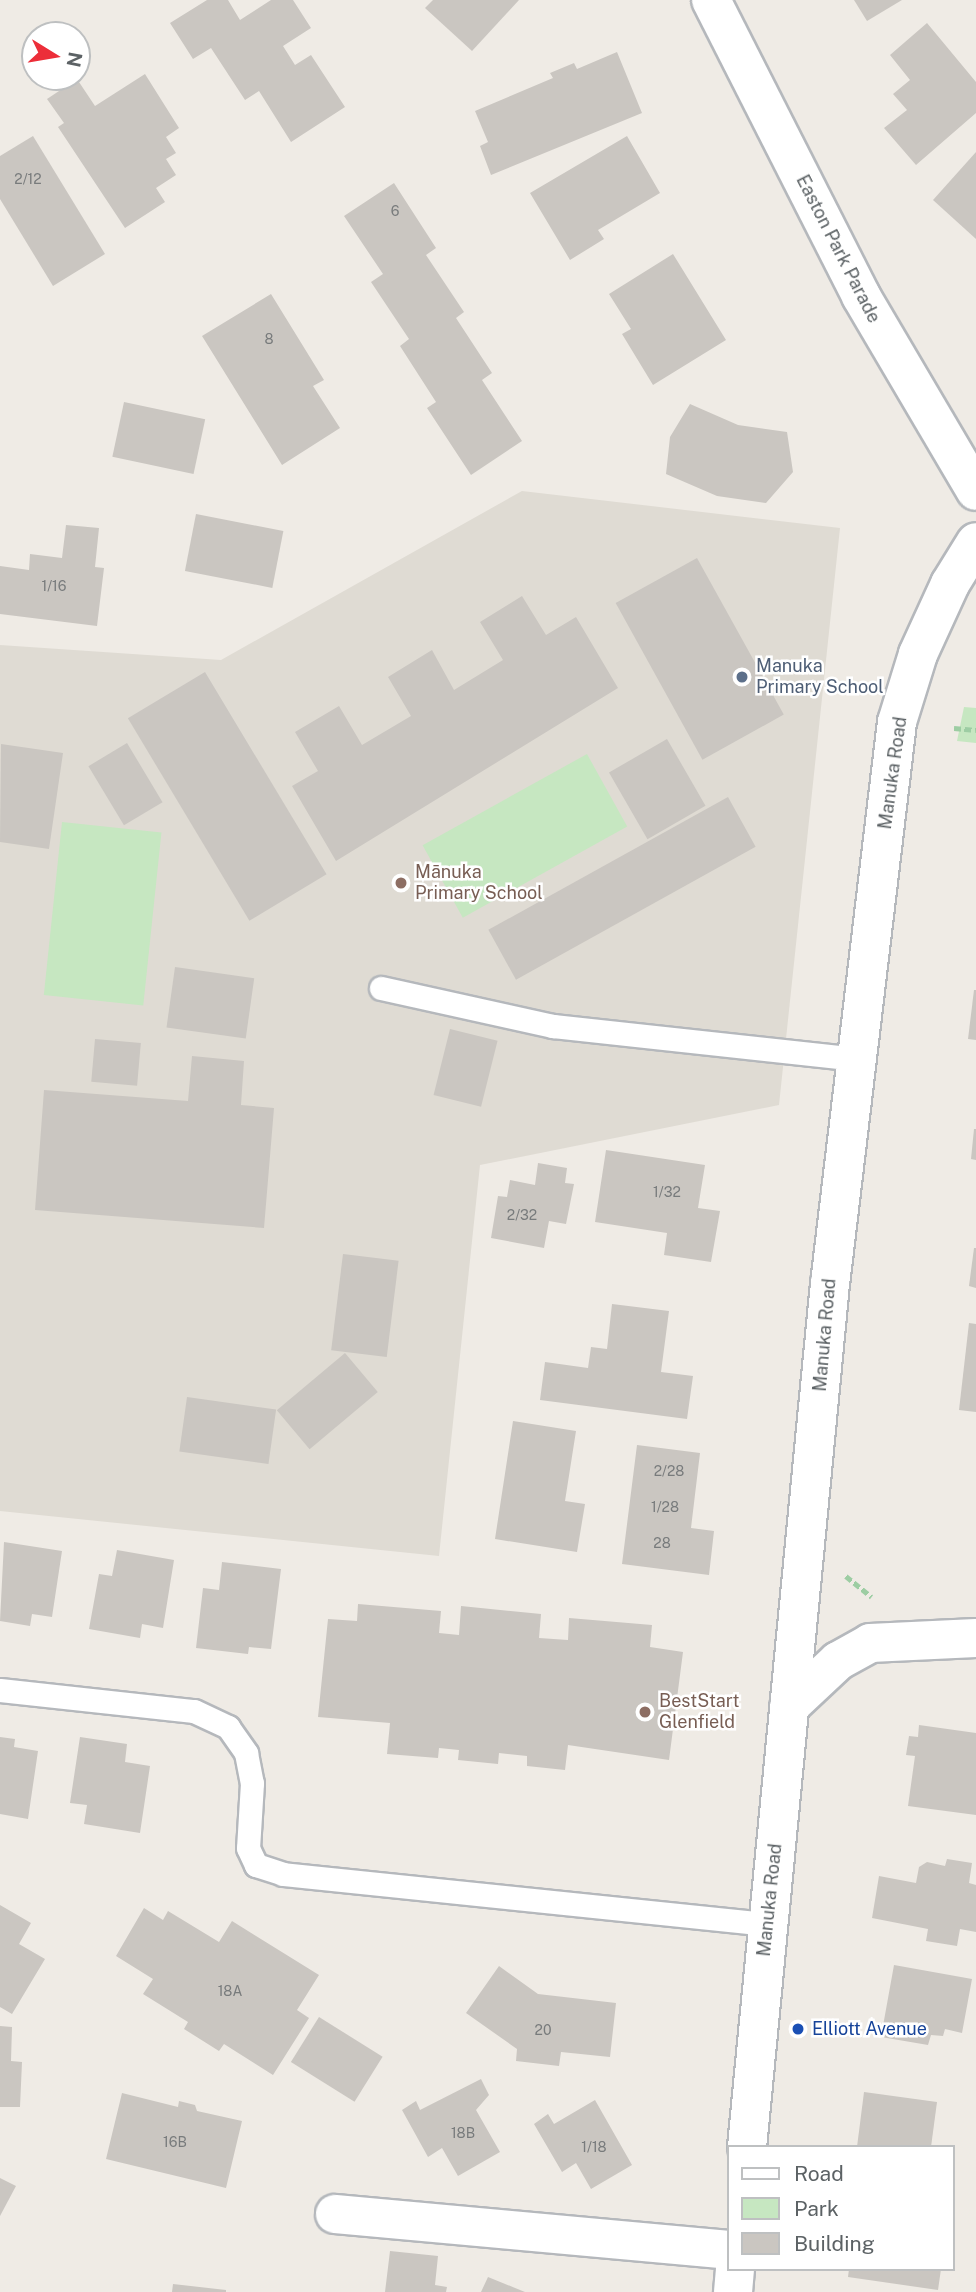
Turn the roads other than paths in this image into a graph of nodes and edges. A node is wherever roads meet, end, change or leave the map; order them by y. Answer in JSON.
{"nodes":[{"id":1,"x":711,"y":0,"type":"edge"},
{"id":2,"x":976,"y":491,"type":"edge"},
{"id":3,"x":976,"y":542,"type":"edge"},
{"id":4,"x":381,"y":988,"type":"dead end"},
{"id":5,"x":857,"y":1059,"type":"junction"},
{"id":6,"x":976,"y":1638,"type":"edge"},
{"id":7,"x":0,"y":1690,"type":"edge"},
{"id":8,"x":789,"y":1707,"type":"junction"},
{"id":9,"x":768,"y":1924,"type":"junction"},
{"id":10,"x":747,"y":2145,"type":"edge"},
{"id":11,"x":335,"y":2214,"type":"dead end"},
{"id":12,"x":727,"y":2250,"type":"edge"},
{"id":13,"x":735,"y":2271,"type":"edge"},
{"id":14,"x":733,"y":2292,"type":"edge"}],
"edges":[{"from":1,"to":2,"type":"street","name":"Easton Park Parade"},
{"from":3,"to":5,"type":"street","name":"Manuka Road"},
{"from":4,"to":5,"type":"lane"},
{"from":5,"to":8,"type":"street","name":"Manuka Road"},
{"from":6,"to":8,"type":"street"},
{"from":7,"to":9,"type":"lane"},
{"from":8,"to":9,"type":"street","name":"Manuka Road"},
{"from":9,"to":10,"type":"street","name":"Manuka Road"},
{"from":11,"to":12,"type":"street"},
{"from":13,"to":14,"type":"street"}]}
